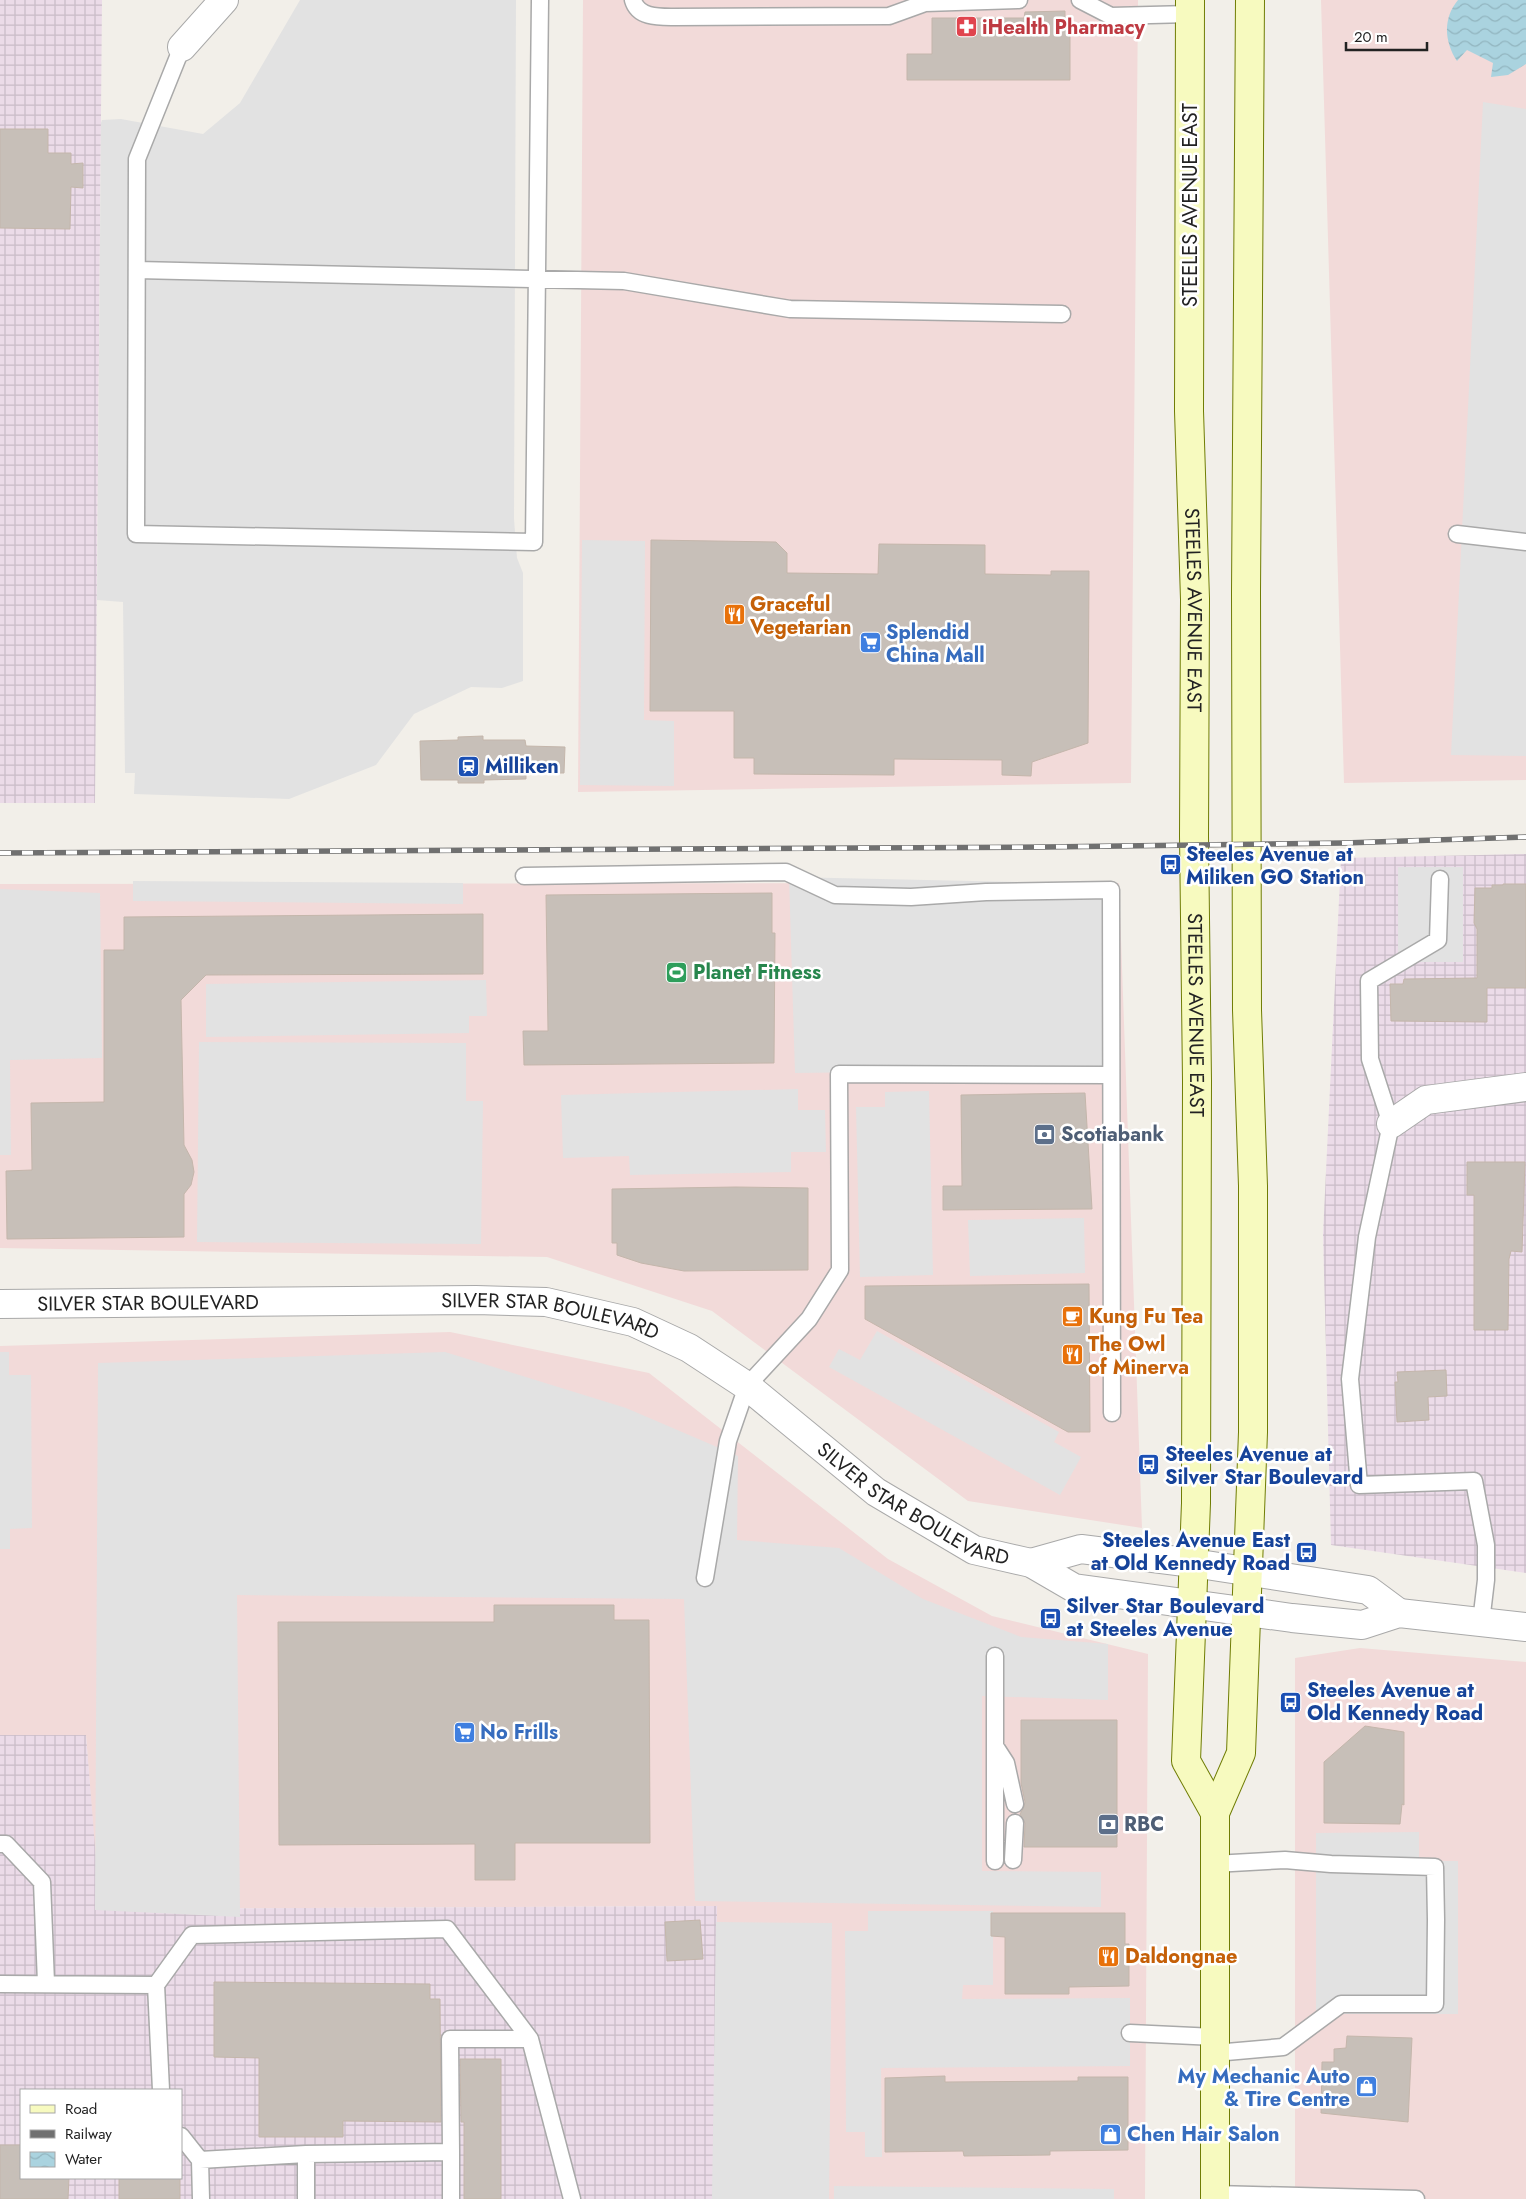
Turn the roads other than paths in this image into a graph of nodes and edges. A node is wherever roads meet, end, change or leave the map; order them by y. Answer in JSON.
{"nodes":[{"id":1,"x":224,"y":0,"type":"edge"},
{"id":2,"x":540,"y":0,"type":"edge"},
{"id":3,"x":633,"y":0,"type":"edge"},
{"id":4,"x":1019,"y":0,"type":"edge"},
{"id":5,"x":1080,"y":0,"type":"edge"},
{"id":6,"x":1250,"y":0,"type":"edge"},
{"id":7,"x":1190,"y":7,"type":"edge"},
{"id":8,"x":182,"y":48,"type":"joint"},
{"id":9,"x":136,"y":270,"type":"junction"},
{"id":10,"x":538,"y":278,"type":"junction"},
{"id":11,"x":1062,"y":314,"type":"dead end"},
{"id":12,"x":1457,"y":534,"type":"dead end"},
{"id":13,"x":1526,"y":542,"type":"edge"},
{"id":14,"x":524,"y":876,"type":"dead end"},
{"id":15,"x":1440,"y":879,"type":"dead end"},
{"id":16,"x":1111,"y":1075,"type":"junction"},
{"id":17,"x":1526,"y":1087,"type":"edge"},
{"id":18,"x":1391,"y":1124,"type":"junction"},
{"id":19,"x":0,"y":1304,"type":"edge"},
{"id":20,"x":747,"y":1386,"type":"junction"},
{"id":21,"x":1112,"y":1413,"type":"dead end"},
{"id":22,"x":1031,"y":1563,"type":"junction"},
{"id":23,"x":1193,"y":1563,"type":"junction"},
{"id":24,"x":1248,"y":1572,"type":"junction"},
{"id":25,"x":706,"y":1578,"type":"dead end"},
{"id":26,"x":1191,"y":1603,"type":"junction"},
{"id":27,"x":1246,"y":1611,"type":"junction"},
{"id":28,"x":1399,"y":1613,"type":"junction"},
{"id":29,"x":1481,"y":1622,"type":"junction"},
{"id":30,"x":1526,"y":1627,"type":"edge"},
{"id":31,"x":995,"y":1656,"type":"dead end"},
{"id":32,"x":995,"y":1746,"type":"junction"},
{"id":33,"x":1015,"y":1804,"type":"dead end"},
{"id":34,"x":1215,"y":1813,"type":"junction"},
{"id":35,"x":1015,"y":1823,"type":"dead end"},
{"id":36,"x":0,"y":1844,"type":"edge"},
{"id":37,"x":1013,"y":1860,"type":"dead end"},
{"id":38,"x":995,"y":1861,"type":"dead end"},
{"id":39,"x":1214,"y":1864,"type":"junction"},
{"id":40,"x":46,"y":1983,"type":"junction"},
{"id":41,"x":0,"y":1984,"type":"edge"},
{"id":42,"x":156,"y":1984,"type":"junction"},
{"id":43,"x":1130,"y":2033,"type":"dead end"},
{"id":44,"x":530,"y":2039,"type":"junction"},
{"id":45,"x":1215,"y":2045,"type":"junction"},
{"id":46,"x":161,"y":2089,"type":"edge"},
{"id":47,"x":182,"y":2137,"type":"edge"},
{"id":48,"x":451,"y":2152,"type":"junction"},
{"id":49,"x":306,"y":2154,"type":"junction"},
{"id":50,"x":200,"y":2160,"type":"junction"},
{"id":51,"x":1215,"y":2196,"type":"edge"},
{"id":52,"x":201,"y":2199,"type":"edge"},
{"id":53,"x":306,"y":2199,"type":"edge"},
{"id":54,"x":451,"y":2199,"type":"edge"},
{"id":55,"x":572,"y":2199,"type":"edge"},
{"id":56,"x":1416,"y":2199,"type":"edge"}],
"edges":[{"from":1,"to":8,"type":"street"},
{"from":2,"to":10,"type":"lane"},
{"from":3,"to":4,"type":"lane"},
{"from":5,"to":7,"type":"lane"},
{"from":6,"to":24,"type":"main road"},
{"from":7,"to":23,"type":"main road","name":"STEELES AVENUE EAST"},
{"from":8,"to":9,"type":"lane"},
{"from":9,"to":10,"type":"lane"},
{"from":9,"to":10,"type":"lane"},
{"from":10,"to":11,"type":"lane"},
{"from":12,"to":13,"type":"lane"},
{"from":14,"to":16,"type":"lane"},
{"from":15,"to":18,"type":"lane"},
{"from":16,"to":20,"type":"lane"},
{"from":16,"to":21,"type":"lane"},
{"from":17,"to":18,"type":"street"},
{"from":18,"to":29,"type":"lane"},
{"from":19,"to":20,"type":"street","name":"SILVER STAR BOULEVARD"},
{"from":20,"to":22,"type":"street","name":"SILVER STAR BOULEVARD"},
{"from":20,"to":25,"type":"lane"},
{"from":22,"to":23,"type":"street","name":"SILVER STAR BOULEVARD"},
{"from":22,"to":26,"type":"street","name":"SILVER STAR BOULEVARD"},
{"from":23,"to":24,"type":"street","name":"SILVER STAR BOULEVARD"},
{"from":23,"to":26,"type":"main road","name":"STEELES AVENUE EAST"},
{"from":24,"to":27,"type":"main road"},
{"from":24,"to":28,"type":"street","name":"SILVER STAR BOULEVARD"},
{"from":26,"to":27,"type":"street","name":"SILVER STAR BOULEVARD"},
{"from":26,"to":34,"type":"main road","name":"STEELES AVENUE EAST"},
{"from":27,"to":28,"type":"street","name":"SILVER STAR BOULEVARD"},
{"from":27,"to":34,"type":"main road"},
{"from":28,"to":29,"type":"street"},
{"from":29,"to":30,"type":"street"},
{"from":31,"to":32,"type":"lane"},
{"from":32,"to":33,"type":"lane"},
{"from":32,"to":38,"type":"lane"},
{"from":34,"to":39,"type":"main road"},
{"from":35,"to":37,"type":"lane"},
{"from":36,"to":40,"type":"lane"},
{"from":39,"to":45,"type":"main road"},
{"from":39,"to":45,"type":"lane"},
{"from":40,"to":41,"type":"lane"},
{"from":40,"to":42,"type":"lane"},
{"from":42,"to":44,"type":"lane"},
{"from":42,"to":46,"type":"lane"},
{"from":43,"to":45,"type":"lane"},
{"from":44,"to":48,"type":"lane"},
{"from":44,"to":55,"type":"lane"},
{"from":45,"to":51,"type":"main road"},
{"from":47,"to":50,"type":"lane"},
{"from":48,"to":49,"type":"lane"},
{"from":48,"to":54,"type":"lane"},
{"from":49,"to":50,"type":"lane"},
{"from":49,"to":53,"type":"lane"},
{"from":50,"to":52,"type":"lane"},
{"from":51,"to":56,"type":"lane"}]}
